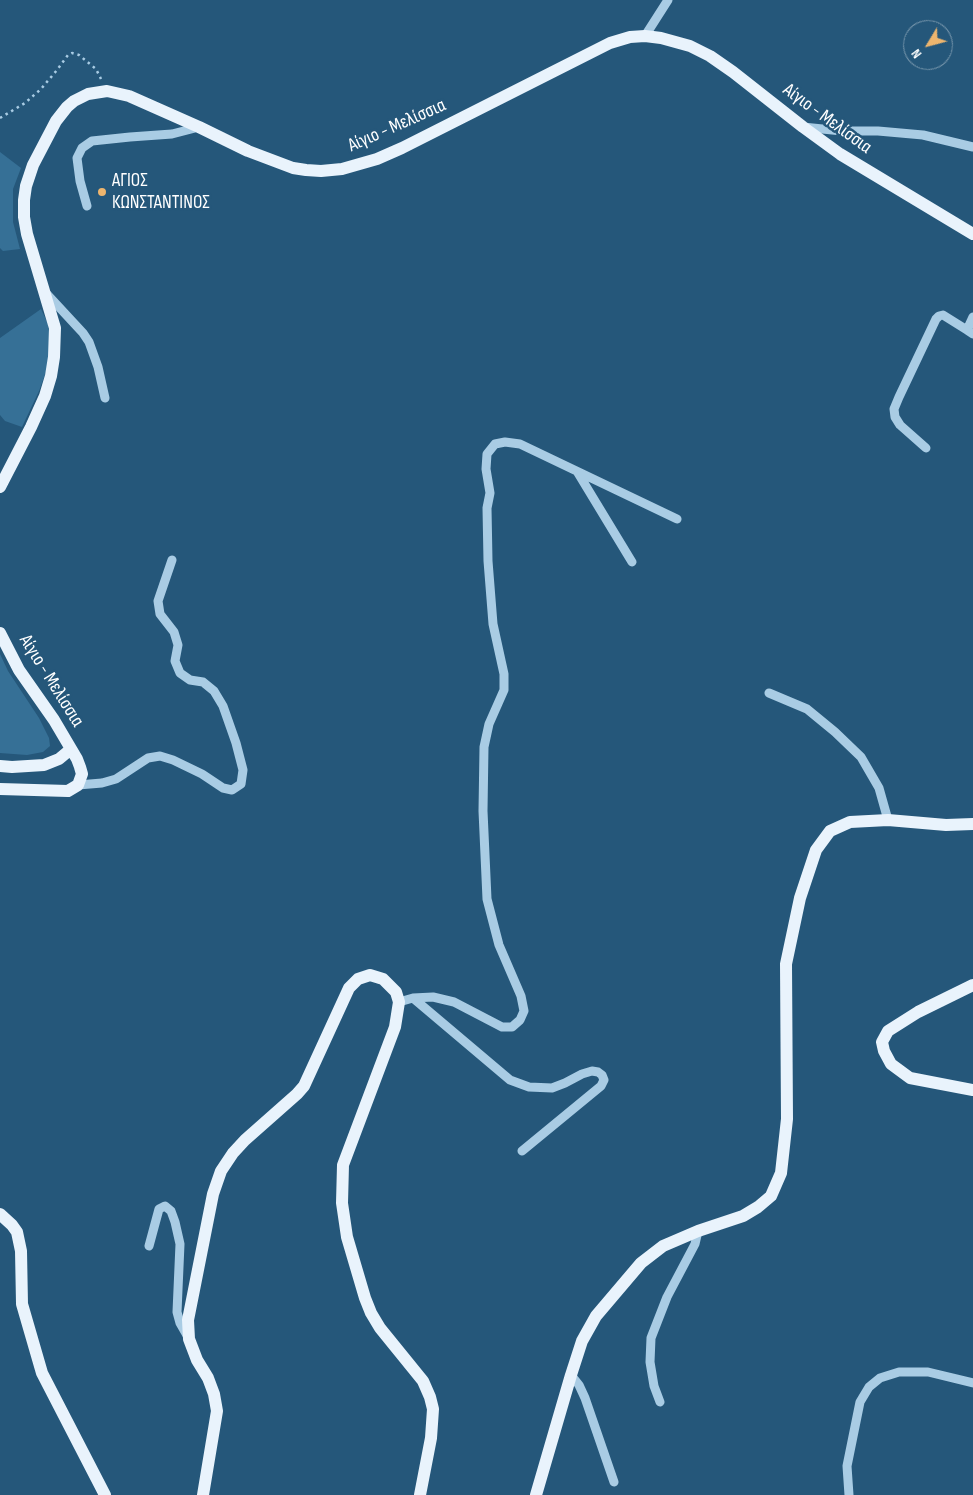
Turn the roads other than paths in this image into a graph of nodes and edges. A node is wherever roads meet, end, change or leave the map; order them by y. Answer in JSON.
{"nodes":[{"id":1,"x":668,"y":0,"type":"edge"},
{"id":2,"x":645,"y":36,"type":"junction"},
{"id":3,"x":199,"y":127,"type":"junction"},
{"id":4,"x":803,"y":127,"type":"junction"},
{"id":5,"x":973,"y":147,"type":"edge"},
{"id":6,"x":86,"y":206,"type":"dead end"},
{"id":7,"x":972,"y":234,"type":"edge"},
{"id":8,"x":44,"y":291,"type":"junction"},
{"id":9,"x":973,"y":317,"type":"edge"},
{"id":10,"x":970,"y":332,"type":"edge"},
{"id":11,"x":105,"y":398,"type":"dead end"},
{"id":12,"x":926,"y":448,"type":"dead end"},
{"id":13,"x":578,"y":472,"type":"junction"},
{"id":14,"x":0,"y":487,"type":"edge"},
{"id":15,"x":677,"y":519,"type":"dead end"},
{"id":16,"x":172,"y":560,"type":"dead end"},
{"id":17,"x":632,"y":562,"type":"dead end"},
{"id":18,"x":0,"y":633,"type":"edge"},
{"id":19,"x":769,"y":693,"type":"dead end"},
{"id":20,"x":71,"y":749,"type":"junction"},
{"id":21,"x":0,"y":766,"type":"edge"},
{"id":22,"x":78,"y":785,"type":"junction"},
{"id":23,"x":0,"y":790,"type":"edge"},
{"id":24,"x":888,"y":820,"type":"junction"},
{"id":25,"x":973,"y":824,"type":"edge"},
{"id":26,"x":973,"y":985,"type":"edge"},
{"id":27,"x":413,"y":998,"type":"junction"},
{"id":28,"x":399,"y":1002,"type":"junction"},
{"id":29,"x":973,"y":1090,"type":"edge"},
{"id":30,"x":522,"y":1151,"type":"dead end"},
{"id":31,"x":0,"y":1214,"type":"edge"},
{"id":32,"x":698,"y":1231,"type":"junction"},
{"id":33,"x":149,"y":1246,"type":"dead end"},
{"id":34,"x":189,"y":1339,"type":"junction"},
{"id":35,"x":571,"y":1375,"type":"junction"},
{"id":36,"x":973,"y":1383,"type":"edge"},
{"id":37,"x":660,"y":1402,"type":"dead end"},
{"id":38,"x":614,"y":1482,"type":"dead end"},
{"id":39,"x":105,"y":1495,"type":"edge"},
{"id":40,"x":203,"y":1495,"type":"edge"},
{"id":41,"x":420,"y":1495,"type":"edge"},
{"id":42,"x":536,"y":1495,"type":"edge"},
{"id":43,"x":849,"y":1495,"type":"edge"}],
"edges":[{"from":1,"to":2,"type":"street"},
{"from":2,"to":3,"type":"main road","name":"Αίγιο - Μελίσσια"},
{"from":2,"to":4,"type":"main road","name":"Αίγιο - Μελίσσια"},
{"from":3,"to":6,"type":"street"},
{"from":3,"to":8,"type":"main road","name":"Αίγιο - Μελίσσια"},
{"from":4,"to":5,"type":"street"},
{"from":4,"to":7,"type":"main road","name":"Αίγιο - Μελίσσια"},
{"from":8,"to":11,"type":"street"},
{"from":8,"to":14,"type":"main road","name":"Αίγιο - Μελίσσια"},
{"from":9,"to":10,"type":"street"},
{"from":10,"to":12,"type":"street"},
{"from":13,"to":15,"type":"street"},
{"from":13,"to":17,"type":"street"},
{"from":13,"to":27,"type":"street"},
{"from":16,"to":22,"type":"street"},
{"from":18,"to":20,"type":"main road","name":"Αίγιο - Μελίσσια"},
{"from":19,"to":24,"type":"street"},
{"from":20,"to":21,"type":"main road"},
{"from":20,"to":22,"type":"main road","name":"Αίγιο - Μελίσσια"},
{"from":22,"to":23,"type":"main road"},
{"from":24,"to":25,"type":"main road"},
{"from":24,"to":32,"type":"main road"},
{"from":26,"to":29,"type":"main road"},
{"from":27,"to":28,"type":"street"},
{"from":27,"to":30,"type":"street"},
{"from":28,"to":34,"type":"main road"},
{"from":28,"to":41,"type":"main road"},
{"from":31,"to":39,"type":"main road"},
{"from":32,"to":35,"type":"main road"},
{"from":32,"to":37,"type":"street"},
{"from":33,"to":34,"type":"street"},
{"from":34,"to":40,"type":"main road"},
{"from":35,"to":38,"type":"street"},
{"from":35,"to":42,"type":"main road"},
{"from":36,"to":43,"type":"street"}]}
